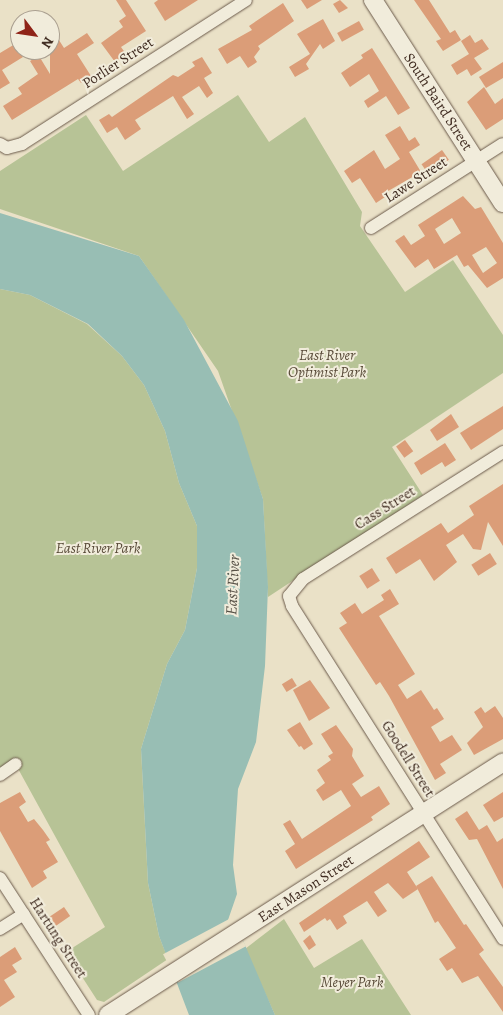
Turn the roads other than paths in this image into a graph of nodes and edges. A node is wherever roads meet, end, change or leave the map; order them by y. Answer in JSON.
{"nodes":[{"id":1,"x":246,"y":0,"type":"edge"},
{"id":2,"x":373,"y":0,"type":"edge"},
{"id":3,"x":503,"y":144,"type":"edge"},
{"id":4,"x":4,"y":146,"type":"edge"},
{"id":5,"x":476,"y":161,"type":"junction"},
{"id":6,"x":503,"y":203,"type":"edge"},
{"id":7,"x":372,"y":228,"type":"dead end"},
{"id":8,"x":503,"y":452,"type":"edge"},
{"id":9,"x":289,"y":596,"type":"joint"},
{"id":10,"x":503,"y":762,"type":"edge"},
{"id":11,"x":16,"y":764,"type":"dead end"},
{"id":12,"x":0,"y":775,"type":"edge"},
{"id":13,"x":423,"y":813,"type":"junction"},
{"id":14,"x":0,"y":878,"type":"edge"},
{"id":15,"x":24,"y":914,"type":"junction"},
{"id":16,"x":0,"y":929,"type":"edge"},
{"id":17,"x":503,"y":939,"type":"edge"},
{"id":18,"x":89,"y":1015,"type":"edge"},
{"id":19,"x":108,"y":1015,"type":"edge"}],
"edges":[{"from":1,"to":4,"type":"street","name":"Porlier Street"},
{"from":2,"to":5,"type":"main road","name":"South Baird Street"},
{"from":3,"to":5,"type":"street","name":"Lawe Street"},
{"from":5,"to":6,"type":"main road","name":"South Baird Street"},
{"from":5,"to":7,"type":"street","name":"Lawe Street"},
{"from":8,"to":9,"type":"street","name":"Cass Street"},
{"from":9,"to":13,"type":"street","name":"Goodell Street"},
{"from":10,"to":13,"type":"main road","name":"East Mason Street"},
{"from":11,"to":12,"type":"street"},
{"from":13,"to":17,"type":"street","name":"Goodell Street"},
{"from":13,"to":19,"type":"main road","name":"East Mason Street"},
{"from":14,"to":15,"type":"street","name":"Hartung Street"},
{"from":15,"to":16,"type":"street"},
{"from":15,"to":18,"type":"street","name":"Hartung Street"}]}
